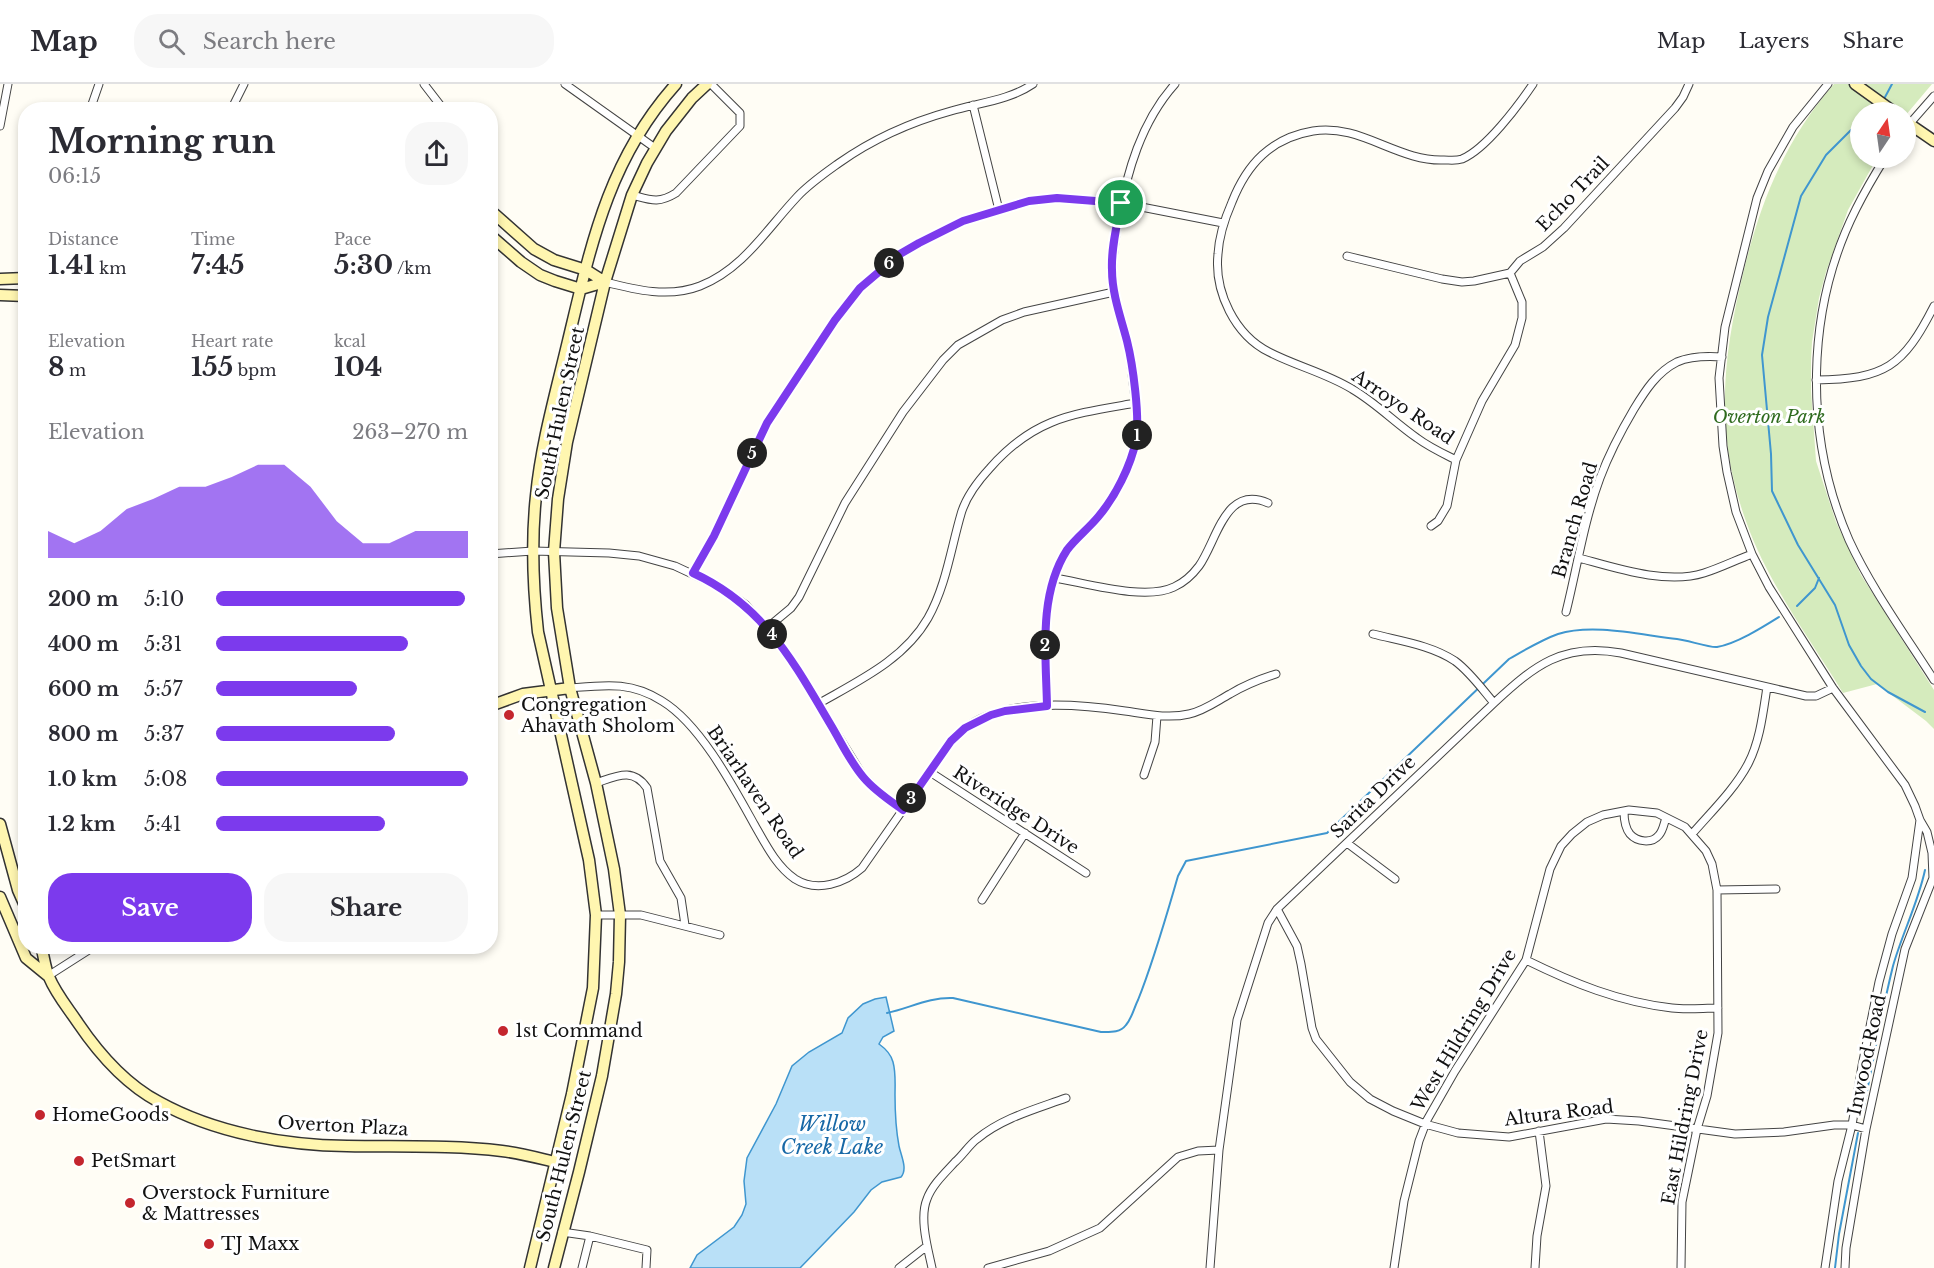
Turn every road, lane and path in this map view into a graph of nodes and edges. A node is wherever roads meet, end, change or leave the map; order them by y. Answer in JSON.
{"nodes":[{"id":1,"x":8,"y":84,"type":"edge"},
{"id":2,"x":99,"y":84,"type":"edge"},
{"id":3,"x":244,"y":84,"type":"edge"},
{"id":4,"x":424,"y":84,"type":"edge"},
{"id":5,"x":565,"y":84,"type":"edge"},
{"id":6,"x":676,"y":84,"type":"edge"},
{"id":7,"x":709,"y":84,"type":"edge"},
{"id":8,"x":1033,"y":84,"type":"edge"},
{"id":9,"x":1175,"y":84,"type":"edge"},
{"id":10,"x":1533,"y":84,"type":"edge"},
{"id":11,"x":1689,"y":84,"type":"edge"},
{"id":12,"x":1828,"y":84,"type":"edge"},
{"id":13,"x":1855,"y":84,"type":"edge"},
{"id":14,"x":1934,"y":96,"type":"edge"},
{"id":15,"x":93,"y":102,"type":"edge"},
{"id":16,"x":235,"y":102,"type":"edge"},
{"id":17,"x":438,"y":102,"type":"edge"},
{"id":18,"x":1879,"y":102,"type":"edge"},
{"id":19,"x":973,"y":105,"type":"junction"},
{"id":20,"x":1916,"y":114,"type":"edge"},
{"id":21,"x":0,"y":126,"type":"edge"},
{"id":22,"x":1916,"y":130,"type":"edge"},
{"id":23,"x":639,"y":135,"type":"junction"},
{"id":24,"x":1934,"y":141,"type":"edge"},
{"id":25,"x":655,"y":148,"type":"junction"},
{"id":26,"x":1880,"y":168,"type":"edge"},
{"id":27,"x":632,"y":195,"type":"junction"},
{"id":28,"x":1121,"y":203,"type":"junction"},
{"id":29,"x":999,"y":210,"type":"junction"},
{"id":30,"x":498,"y":217,"type":"edge"},
{"id":31,"x":1224,"y":223,"type":"junction"},
{"id":32,"x":498,"y":242,"type":"edge"},
{"id":33,"x":1347,"y":255,"type":"dead end"},
{"id":34,"x":586,"y":270,"type":"junction"},
{"id":35,"x":1509,"y":273,"type":"junction"},
{"id":36,"x":18,"y":278,"type":"edge"},
{"id":37,"x":0,"y":279,"type":"edge"},
{"id":38,"x":605,"y":282,"type":"junction"},
{"id":39,"x":581,"y":289,"type":"junction"},
{"id":40,"x":1114,"y":292,"type":"junction"},
{"id":41,"x":0,"y":294,"type":"edge"},
{"id":42,"x":18,"y":295,"type":"edge"},
{"id":43,"x":1934,"y":306,"type":"edge"},
{"id":44,"x":1722,"y":357,"type":"junction"},
{"id":45,"x":1816,"y":380,"type":"junction"},
{"id":46,"x":1136,"y":403,"type":"junction"},
{"id":47,"x":1456,"y":460,"type":"junction"},
{"id":48,"x":1268,"y":503,"type":"dead end"},
{"id":49,"x":1431,"y":526,"type":"dead end"},
{"id":50,"x":533,"y":551,"type":"junction"},
{"id":51,"x":554,"y":552,"type":"junction"},
{"id":52,"x":498,"y":553,"type":"edge"},
{"id":53,"x":1752,"y":554,"type":"junction"},
{"id":54,"x":1579,"y":558,"type":"junction"},
{"id":55,"x":693,"y":573,"type":"junction"},
{"id":56,"x":1055,"y":578,"type":"junction"},
{"id":57,"x":1566,"y":612,"type":"dead end"},
{"id":58,"x":767,"y":628,"type":"junction"},
{"id":59,"x":1373,"y":634,"type":"dead end"},
{"id":60,"x":1276,"y":674,"type":"dead end"},
{"id":61,"x":1934,"y":680,"type":"edge"},
{"id":62,"x":1767,"y":687,"type":"junction"},
{"id":63,"x":570,"y":688,"type":"junction"},
{"id":64,"x":1833,"y":688,"type":"junction"},
{"id":65,"x":550,"y":691,"type":"junction"},
{"id":66,"x":498,"y":703,"type":"edge"},
{"id":67,"x":1494,"y":703,"type":"junction"},
{"id":68,"x":818,"y":704,"type":"junction"},
{"id":69,"x":1047,"y":706,"type":"junction"},
{"id":70,"x":1157,"y":716,"type":"junction"},
{"id":71,"x":930,"y":772,"type":"junction"},
{"id":72,"x":1144,"y":776,"type":"dead end"},
{"id":73,"x":596,"y":783,"type":"junction"},
{"id":74,"x":903,"y":810,"type":"junction"},
{"id":75,"x":1624,"y":811,"type":"junction"},
{"id":76,"x":1666,"y":818,"type":"junction"},
{"id":77,"x":1920,"y":820,"type":"junction"},
{"id":78,"x":0,"y":824,"type":"edge"},
{"id":79,"x":1025,"y":833,"type":"junction"},
{"id":80,"x":1692,"y":834,"type":"junction"},
{"id":81,"x":1347,"y":843,"type":"junction"},
{"id":82,"x":1932,"y":853,"type":"junction"},
{"id":83,"x":1916,"y":855,"type":"junction"},
{"id":84,"x":1086,"y":873,"type":"dead end"},
{"id":85,"x":1395,"y":879,"type":"dead end"},
{"id":86,"x":1776,"y":889,"type":"dead end"},
{"id":87,"x":18,"y":890,"type":"edge"},
{"id":88,"x":1717,"y":890,"type":"junction"},
{"id":89,"x":0,"y":897,"type":"edge"},
{"id":90,"x":982,"y":900,"type":"dead end"},
{"id":91,"x":1277,"y":909,"type":"junction"},
{"id":92,"x":596,"y":915,"type":"junction"},
{"id":93,"x":620,"y":915,"type":"junction"},
{"id":94,"x":685,"y":925,"type":"junction"},
{"id":95,"x":720,"y":935,"type":"dead end"},
{"id":96,"x":18,"y":939,"type":"edge"},
{"id":97,"x":24,"y":954,"type":"edge"},
{"id":98,"x":42,"y":954,"type":"edge"},
{"id":99,"x":82,"y":954,"type":"edge"},
{"id":100,"x":1526,"y":960,"type":"junction"},
{"id":101,"x":48,"y":976,"type":"junction"},
{"id":102,"x":1718,"y":1008,"type":"junction"},
{"id":103,"x":1066,"y":1098,"type":"dead end"},
{"id":104,"x":1425,"y":1124,"type":"junction"},
{"id":105,"x":1852,"y":1125,"type":"junction"},
{"id":106,"x":1698,"y":1129,"type":"junction"},
{"id":107,"x":1866,"y":1129,"type":"junction"},
{"id":108,"x":1539,"y":1131,"type":"junction"},
{"id":109,"x":1219,"y":1150,"type":"junction"},
{"id":110,"x":555,"y":1162,"type":"junction"},
{"id":111,"x":562,"y":1232,"type":"junction"},
{"id":112,"x":590,"y":1236,"type":"junction"},
{"id":113,"x":927,"y":1246,"type":"junction"},
{"id":114,"x":530,"y":1268,"type":"edge"},
{"id":115,"x":554,"y":1268,"type":"edge"},
{"id":116,"x":582,"y":1268,"type":"edge"},
{"id":117,"x":646,"y":1268,"type":"edge"},
{"id":118,"x":899,"y":1268,"type":"edge"},
{"id":119,"x":932,"y":1268,"type":"edge"},
{"id":120,"x":988,"y":1268,"type":"edge"},
{"id":121,"x":1210,"y":1268,"type":"edge"},
{"id":122,"x":1394,"y":1268,"type":"edge"},
{"id":123,"x":1535,"y":1268,"type":"edge"},
{"id":124,"x":1681,"y":1268,"type":"edge"},
{"id":125,"x":1825,"y":1268,"type":"edge"},
{"id":126,"x":1845,"y":1268,"type":"edge"}],
"edges":[{"from":1,"to":21,"type":"street"},
{"from":2,"to":15,"type":"street"},
{"from":3,"to":16,"type":"street"},
{"from":4,"to":17,"type":"street"},
{"from":5,"to":23,"type":"street"},
{"from":6,"to":23,"type":"main road","name":"South Hulen Street"},
{"from":7,"to":25,"type":"main road","name":"South Hulen Street"},
{"from":7,"to":27,"type":"street"},
{"from":8,"to":19,"type":"street"},
{"from":9,"to":28,"type":"street"},
{"from":10,"to":31,"type":"street","name":"Arroyo Road"},
{"from":11,"to":35,"type":"street","name":"Echo Trail"},
{"from":12,"to":44,"type":"street","name":"Inwood Road"},
{"from":13,"to":18,"type":"main road"},
{"from":14,"to":20,"type":"street"},
{"from":19,"to":29,"type":"street"},
{"from":19,"to":38,"type":"street"},
{"from":22,"to":24,"type":"main road"},
{"from":23,"to":25,"type":"street"},
{"from":23,"to":34,"type":"main road","name":"South Hulen Street"},
{"from":25,"to":27,"type":"main road","name":"South Hulen Street"},
{"from":26,"to":45,"type":"street"},
{"from":27,"to":38,"type":"main road","name":"South Hulen Street"},
{"from":28,"to":29,"type":"street"},
{"from":28,"to":31,"type":"street"},
{"from":28,"to":40,"type":"street"},
{"from":29,"to":55,"type":"street"},
{"from":30,"to":34,"type":"main road"},
{"from":31,"to":47,"type":"street","name":"Arroyo Road"},
{"from":32,"to":39,"type":"main road"},
{"from":33,"to":35,"type":"street","name":"Echo Trail"},
{"from":34,"to":38,"type":"main road"},
{"from":34,"to":39,"type":"main road","name":"South Hulen Street"},
{"from":35,"to":47,"type":"street"},
{"from":36,"to":37,"type":"main road"},
{"from":38,"to":39,"type":"main road"},
{"from":38,"to":51,"type":"main road","name":"South Hulen Street"},
{"from":39,"to":50,"type":"main road","name":"South Hulen Street"},
{"from":40,"to":46,"type":"street"},
{"from":40,"to":58,"type":"street"},
{"from":41,"to":42,"type":"main road"},
{"from":43,"to":45,"type":"street"},
{"from":44,"to":53,"type":"street","name":"Inwood Road"},
{"from":44,"to":54,"type":"street","name":"Branch Road"},
{"from":45,"to":61,"type":"street"},
{"from":46,"to":56,"type":"street"},
{"from":46,"to":68,"type":"street"},
{"from":47,"to":49,"type":"street"},
{"from":48,"to":56,"type":"street"},
{"from":50,"to":51,"type":"street"},
{"from":50,"to":52,"type":"street"},
{"from":50,"to":65,"type":"main road","name":"South Hulen Street"},
{"from":51,"to":55,"type":"street"},
{"from":51,"to":63,"type":"main road","name":"South Hulen Street"},
{"from":53,"to":54,"type":"street"},
{"from":53,"to":64,"type":"street","name":"Inwood Road"},
{"from":54,"to":57,"type":"street","name":"Branch Road"},
{"from":55,"to":58,"type":"street"},
{"from":56,"to":69,"type":"street"},
{"from":58,"to":68,"type":"street"},
{"from":59,"to":67,"type":"street"},
{"from":60,"to":70,"type":"street","name":"Briarhaven Road"},
{"from":62,"to":64,"type":"street","name":"Sarita Drive"},
{"from":62,"to":67,"type":"street","name":"Sarita Drive"},
{"from":62,"to":80,"type":"street"},
{"from":63,"to":65,"type":"main road","name":"Briarhaven Road"},
{"from":63,"to":73,"type":"main road","name":"South Hulen Street"},
{"from":63,"to":74,"type":"street","name":"Briarhaven Road"},
{"from":64,"to":77,"type":"street","name":"Inwood Road"},
{"from":65,"to":66,"type":"main road","name":"Briarhaven Road"},
{"from":65,"to":92,"type":"main road","name":"South Hulen Street"},
{"from":67,"to":81,"type":"street","name":"Sarita Drive"},
{"from":68,"to":74,"type":"street"},
{"from":69,"to":70,"type":"street","name":"Briarhaven Road"},
{"from":69,"to":71,"type":"street","name":"Briarhaven Road"},
{"from":70,"to":72,"type":"street"},
{"from":71,"to":74,"type":"street","name":"Briarhaven Road"},
{"from":71,"to":79,"type":"street","name":"Riveridge Drive"},
{"from":73,"to":93,"type":"main road","name":"South Hulen Street"},
{"from":73,"to":94,"type":"street"},
{"from":75,"to":76,"type":"street","name":"West Hildring Drive"},
{"from":75,"to":76,"type":"street"},
{"from":75,"to":100,"type":"street","name":"West Hildring Drive"},
{"from":76,"to":80,"type":"street","name":"West Hildring Drive"},
{"from":77,"to":82,"type":"street","name":"Inwood Road"},
{"from":77,"to":83,"type":"street","name":"Inwood Road"},
{"from":78,"to":87,"type":"main road"},
{"from":79,"to":84,"type":"street","name":"Riveridge Drive"},
{"from":79,"to":90,"type":"street"},
{"from":80,"to":88,"type":"street","name":"East Hildring Drive"},
{"from":81,"to":85,"type":"street"},
{"from":81,"to":91,"type":"street","name":"Sarita Drive"},
{"from":82,"to":83,"type":"street"},
{"from":82,"to":107,"type":"street","name":"Inwood Road"},
{"from":83,"to":105,"type":"street","name":"Inwood Road"},
{"from":86,"to":88,"type":"street"},
{"from":88,"to":102,"type":"street","name":"East Hildring Drive"},
{"from":89,"to":96,"type":"main road","name":"Overton Plaza"},
{"from":91,"to":104,"type":"street","name":"Altura Road"},
{"from":91,"to":109,"type":"street","name":"Sarita Drive"},
{"from":92,"to":93,"type":"street"},
{"from":92,"to":110,"type":"main road","name":"South Hulen Street"},
{"from":93,"to":94,"type":"street"},
{"from":93,"to":111,"type":"main road","name":"South Hulen Street"},
{"from":94,"to":95,"type":"street"},
{"from":97,"to":101,"type":"main road","name":"Overton Plaza"},
{"from":98,"to":101,"type":"main road","name":"Overton Plaza"},
{"from":99,"to":101,"type":"street"},
{"from":100,"to":102,"type":"street"},
{"from":100,"to":104,"type":"street","name":"West Hildring Drive"},
{"from":101,"to":110,"type":"main road","name":"Overton Plaza"},
{"from":102,"to":106,"type":"street","name":"East Hildring Drive"},
{"from":103,"to":113,"type":"street"},
{"from":104,"to":108,"type":"street","name":"Altura Road"},
{"from":104,"to":122,"type":"street","name":"West Hildring Drive"},
{"from":105,"to":106,"type":"street","name":"Altura Road"},
{"from":105,"to":107,"type":"street","name":"Altura Road"},
{"from":105,"to":125,"type":"street","name":"Inwood Road"},
{"from":106,"to":108,"type":"street","name":"Altura Road"},
{"from":106,"to":124,"type":"street","name":"East Hildring Drive"},
{"from":107,"to":126,"type":"street","name":"Inwood Road"},
{"from":108,"to":123,"type":"street"},
{"from":109,"to":120,"type":"street"},
{"from":109,"to":121,"type":"street","name":"Sarita Drive"},
{"from":110,"to":114,"type":"main road","name":"South Hulen Street"},
{"from":111,"to":112,"type":"street"},
{"from":111,"to":115,"type":"main road","name":"South Hulen Street"},
{"from":112,"to":116,"type":"street"},
{"from":112,"to":117,"type":"street"},
{"from":113,"to":118,"type":"street"},
{"from":113,"to":119,"type":"street"}]}
